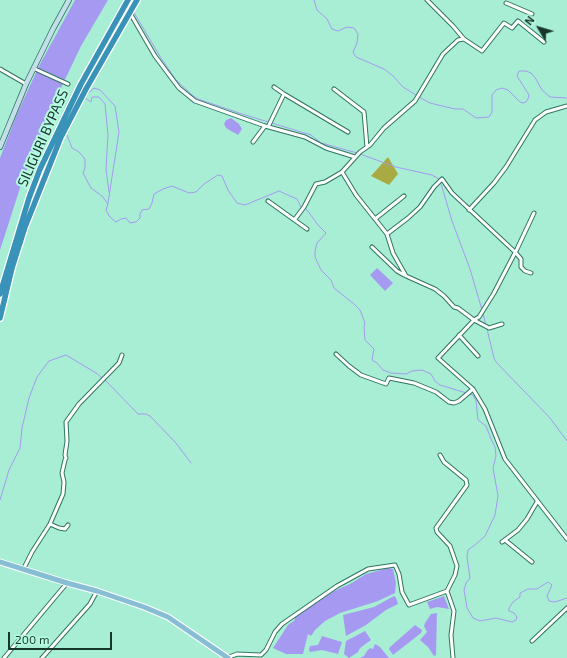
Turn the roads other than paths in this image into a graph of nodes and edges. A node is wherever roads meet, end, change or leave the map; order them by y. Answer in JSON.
{"nodes":[{"id":1,"x":69,"y":0,"type":"edge"},
{"id":2,"x":128,"y":0,"type":"edge"},
{"id":3,"x":427,"y":0,"type":"edge"},
{"id":4,"x":136,"y":2,"type":"edge"},
{"id":5,"x":506,"y":3,"type":"dead end"},
{"id":6,"x":123,"y":9,"type":"junction"},
{"id":7,"x":130,"y":13,"type":"junction"},
{"id":8,"x":532,"y":14,"type":"dead end"},
{"id":9,"x":464,"y":39,"type":"junction"},
{"id":10,"x":544,"y":42,"type":"dead end"},
{"id":11,"x":0,"y":69,"type":"edge"},
{"id":12,"x":34,"y":70,"type":"junction"},
{"id":13,"x":67,"y":83,"type":"dead end"},
{"id":14,"x":26,"y":84,"type":"junction"},
{"id":15,"x":274,"y":87,"type":"dead end"},
{"id":16,"x":334,"y":89,"type":"dead end"},
{"id":17,"x":284,"y":94,"type":"junction"},
{"id":18,"x":567,"y":106,"type":"edge"},
{"id":19,"x":268,"y":125,"type":"junction"},
{"id":20,"x":348,"y":132,"type":"dead end"},
{"id":21,"x":58,"y":135,"type":"junction"},
{"id":22,"x":253,"y":142,"type":"dead end"},
{"id":23,"x":0,"y":147,"type":"edge"},
{"id":24,"x":367,"y":147,"type":"junction"},
{"id":25,"x":347,"y":155,"type":"junction"},
{"id":26,"x":356,"y":157,"type":"junction"},
{"id":27,"x":349,"y":165,"type":"junction"},
{"id":28,"x":342,"y":172,"type":"junction"},
{"id":29,"x":404,"y":196,"type":"dead end"},
{"id":30,"x":268,"y":201,"type":"dead end"},
{"id":31,"x":469,"y":210,"type":"junction"},
{"id":32,"x":534,"y":213,"type":"dead end"},
{"id":33,"x":295,"y":219,"type":"junction"},
{"id":34,"x":375,"y":219,"type":"junction"},
{"id":35,"x":307,"y":229,"type":"dead end"},
{"id":36,"x":387,"y":234,"type":"junction"},
{"id":37,"x":372,"y":247,"type":"dead end"},
{"id":38,"x":515,"y":252,"type":"junction"},
{"id":39,"x":531,"y":273,"type":"dead end"},
{"id":40,"x":406,"y":276,"type":"junction"},
{"id":41,"x":0,"y":294,"type":"edge"},
{"id":42,"x":0,"y":318,"type":"edge"},
{"id":43,"x":474,"y":320,"type":"junction"},
{"id":44,"x":502,"y":324,"type":"dead end"},
{"id":45,"x":459,"y":335,"type":"junction"},
{"id":46,"x":336,"y":354,"type":"dead end"},
{"id":47,"x":122,"y":355,"type":"dead end"},
{"id":48,"x":478,"y":356,"type":"dead end"},
{"id":49,"x":472,"y":390,"type":"junction"},
{"id":50,"x":440,"y":455,"type":"dead end"},
{"id":51,"x":537,"y":502,"type":"junction"},
{"id":52,"x":50,"y":524,"type":"junction"},
{"id":53,"x":68,"y":525,"type":"dead end"},
{"id":54,"x":567,"y":539,"type":"edge"},
{"id":55,"x":0,"y":562,"type":"edge"},
{"id":56,"x":532,"y":562,"type":"dead end"},
{"id":57,"x":23,"y":570,"type":"junction"},
{"id":58,"x":67,"y":583,"type":"junction"},
{"id":59,"x":97,"y":591,"type":"junction"},
{"id":60,"x":447,"y":591,"type":"junction"},
{"id":61,"x":567,"y":608,"type":"edge"},
{"id":62,"x":532,"y":641,"type":"dead end"},
{"id":63,"x":225,"y":657,"type":"edge"},
{"id":64,"x":4,"y":658,"type":"edge"},
{"id":65,"x":42,"y":658,"type":"edge"},
{"id":66,"x":453,"y":658,"type":"edge"}],
"edges":[{"from":1,"to":12,"type":"street"},
{"from":2,"to":6,"type":"highway","name":"SILIGURI BYPASS"},
{"from":3,"to":9,"type":"street"},
{"from":4,"to":7,"type":"highway"},
{"from":5,"to":8,"type":"street"},
{"from":6,"to":7,"type":"street"},
{"from":6,"to":21,"type":"highway","name":"SILIGURI BYPASS"},
{"from":7,"to":19,"type":"street"},
{"from":7,"to":21,"type":"highway"},
{"from":9,"to":10,"type":"street"},
{"from":9,"to":24,"type":"street"},
{"from":11,"to":14,"type":"street"},
{"from":12,"to":13,"type":"street"},
{"from":12,"to":14,"type":"street"},
{"from":14,"to":23,"type":"street"},
{"from":15,"to":17,"type":"street"},
{"from":16,"to":24,"type":"street"},
{"from":17,"to":19,"type":"street"},
{"from":17,"to":20,"type":"street"},
{"from":18,"to":31,"type":"street"},
{"from":19,"to":22,"type":"street"},
{"from":19,"to":25,"type":"street"},
{"from":21,"to":41,"type":"highway","name":"SILIGURI BYPASS"},
{"from":21,"to":42,"type":"highway"},
{"from":24,"to":26,"type":"street"},
{"from":25,"to":26,"type":"street"},
{"from":25,"to":27,"type":"street"},
{"from":26,"to":27,"type":"street"},
{"from":27,"to":28,"type":"street"},
{"from":28,"to":33,"type":"street"},
{"from":28,"to":34,"type":"street"},
{"from":29,"to":34,"type":"street"},
{"from":30,"to":33,"type":"street"},
{"from":31,"to":36,"type":"street"},
{"from":31,"to":38,"type":"street"},
{"from":32,"to":38,"type":"street"},
{"from":33,"to":35,"type":"street"},
{"from":34,"to":36,"type":"street"},
{"from":36,"to":40,"type":"street"},
{"from":37,"to":40,"type":"street"},
{"from":38,"to":39,"type":"street"},
{"from":38,"to":43,"type":"street"},
{"from":40,"to":43,"type":"street"},
{"from":43,"to":44,"type":"street"},
{"from":43,"to":45,"type":"street"},
{"from":45,"to":48,"type":"street"},
{"from":45,"to":49,"type":"street"},
{"from":46,"to":49,"type":"street"},
{"from":47,"to":52,"type":"street"},
{"from":49,"to":51,"type":"street"},
{"from":50,"to":60,"type":"street"},
{"from":51,"to":54,"type":"street"},
{"from":51,"to":56,"type":"street"},
{"from":52,"to":53,"type":"street"},
{"from":52,"to":57,"type":"street"},
{"from":55,"to":57,"type":"main road"},
{"from":57,"to":58,"type":"main road"},
{"from":58,"to":59,"type":"main road"},
{"from":58,"to":64,"type":"street"},
{"from":59,"to":63,"type":"main road"},
{"from":59,"to":65,"type":"street"},
{"from":60,"to":63,"type":"street"},
{"from":60,"to":66,"type":"street"},
{"from":61,"to":62,"type":"street"}]}
